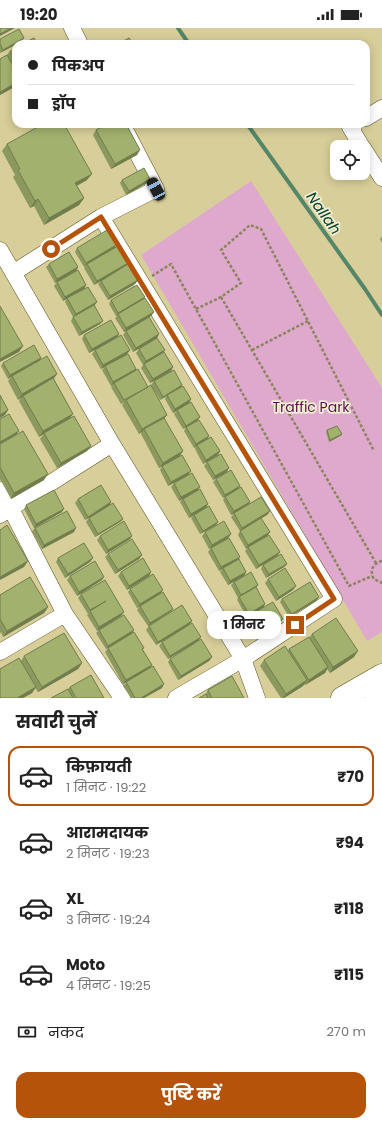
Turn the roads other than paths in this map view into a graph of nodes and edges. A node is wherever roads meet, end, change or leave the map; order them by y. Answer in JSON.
{"nodes":[{"id":1,"x":72,"y":28,"type":"edge"},
{"id":2,"x":78,"y":40,"type":"edge"},
{"id":3,"x":382,"y":108,"type":"edge"},
{"id":4,"x":370,"y":116,"type":"edge"},
{"id":5,"x":124,"y":128,"type":"edge"},
{"id":6,"x":351,"y":128,"type":"edge"},
{"id":7,"x":358,"y":140,"type":"edge"},
{"id":8,"x":370,"y":158,"type":"edge"},
{"id":9,"x":382,"y":178,"type":"edge"},
{"id":10,"x":101,"y":217,"type":"junction"},
{"id":11,"x":0,"y":250,"type":"edge"},
{"id":12,"x":13,"y":273,"type":"junction"},
{"id":13,"x":112,"y":444,"type":"junction"},
{"id":14,"x":0,"y":490,"type":"edge"},
{"id":15,"x":6,"y":512,"type":"edge"},
{"id":16,"x":65,"y":614,"type":"junction"},
{"id":17,"x":0,"y":652,"type":"edge"},
{"id":18,"x":243,"y":659,"type":"junction"},
{"id":19,"x":382,"y":675,"type":"edge"},
{"id":20,"x":382,"y":695,"type":"edge"},
{"id":21,"x":122,"y":698,"type":"edge"},
{"id":22,"x":176,"y":698,"type":"edge"},
{"id":23,"x":257,"y":698,"type":"edge"},
{"id":24,"x":342,"y":698,"type":"edge"},
{"id":25,"x":376,"y":698,"type":"edge"}],
"edges":[{"from":1,"to":2,"type":"street"},
{"from":3,"to":4,"type":"street"},
{"from":5,"to":10,"type":"street"},
{"from":6,"to":7,"type":"street"},
{"from":8,"to":9,"type":"street"},
{"from":10,"to":12,"type":"street"},
{"from":10,"to":18,"type":"street"},
{"from":11,"to":12,"type":"street"},
{"from":12,"to":13,"type":"street"},
{"from":13,"to":15,"type":"street"},
{"from":13,"to":18,"type":"street"},
{"from":14,"to":15,"type":"street"},
{"from":15,"to":16,"type":"street"},
{"from":16,"to":17,"type":"street"},
{"from":16,"to":21,"type":"street"},
{"from":18,"to":22,"type":"street"},
{"from":18,"to":23,"type":"street"},
{"from":19,"to":24,"type":"street"},
{"from":20,"to":25,"type":"street"}]}
